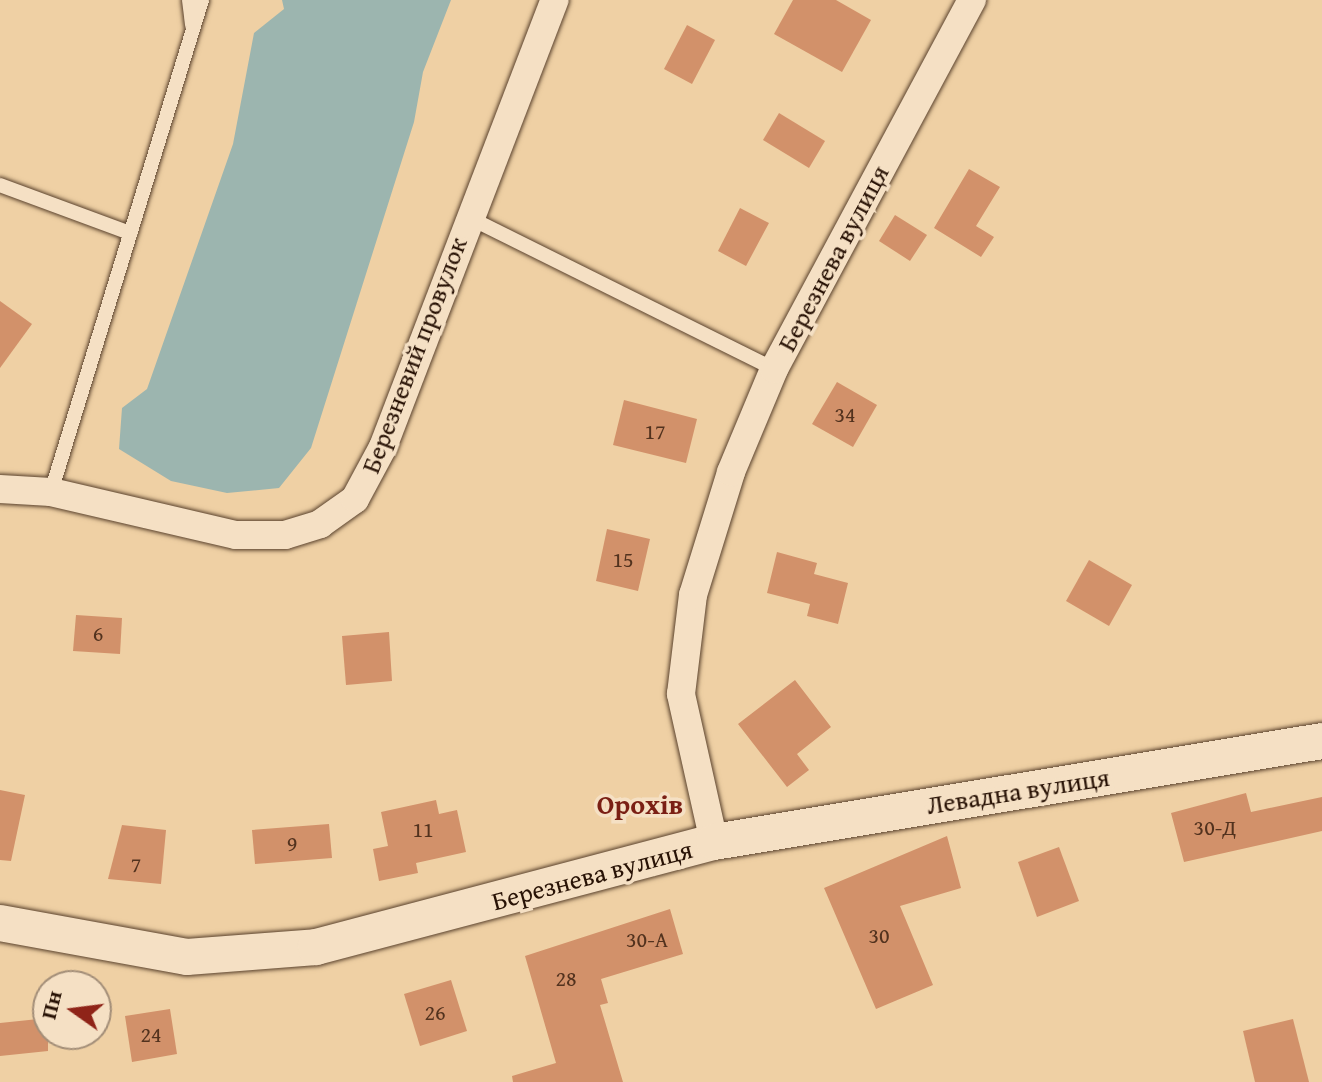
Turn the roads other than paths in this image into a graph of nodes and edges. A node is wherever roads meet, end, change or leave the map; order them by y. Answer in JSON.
{"nodes":[{"id":1,"x":189,"y":0,"type":"edge"},
{"id":2,"x":202,"y":0,"type":"edge"},
{"id":3,"x":555,"y":0,"type":"edge"},
{"id":4,"x":972,"y":0,"type":"edge"},
{"id":5,"x":193,"y":29,"type":"junction"},
{"id":6,"x":0,"y":185,"type":"edge"},
{"id":7,"x":467,"y":217,"type":"junction"},
{"id":8,"x":130,"y":233,"type":"junction"},
{"id":9,"x":774,"y":369,"type":"junction"},
{"id":10,"x":0,"y":489,"type":"edge"},
{"id":11,"x":51,"y":492,"type":"junction"},
{"id":12,"x":1322,"y":741,"type":"edge"},
{"id":13,"x":714,"y":842,"type":"junction"},
{"id":14,"x":0,"y":923,"type":"edge"}],
"edges":[{"from":1,"to":5,"type":"lane"},
{"from":2,"to":5,"type":"lane"},
{"from":3,"to":7,"type":"street","name":"Березневий провулок"},
{"from":4,"to":9,"type":"street","name":"Березнева вулиця"},
{"from":5,"to":8,"type":"lane"},
{"from":6,"to":8,"type":"lane"},
{"from":7,"to":9,"type":"lane"},
{"from":7,"to":11,"type":"street","name":"Березневий провулок"},
{"from":8,"to":11,"type":"lane"},
{"from":9,"to":13,"type":"street","name":"Березнева вулиця"},
{"from":10,"to":11,"type":"street","name":"Березневий провулок"},
{"from":12,"to":13,"type":"street","name":"Левадна вулиця"},
{"from":13,"to":14,"type":"street","name":"Березнева вулиця"}]}
